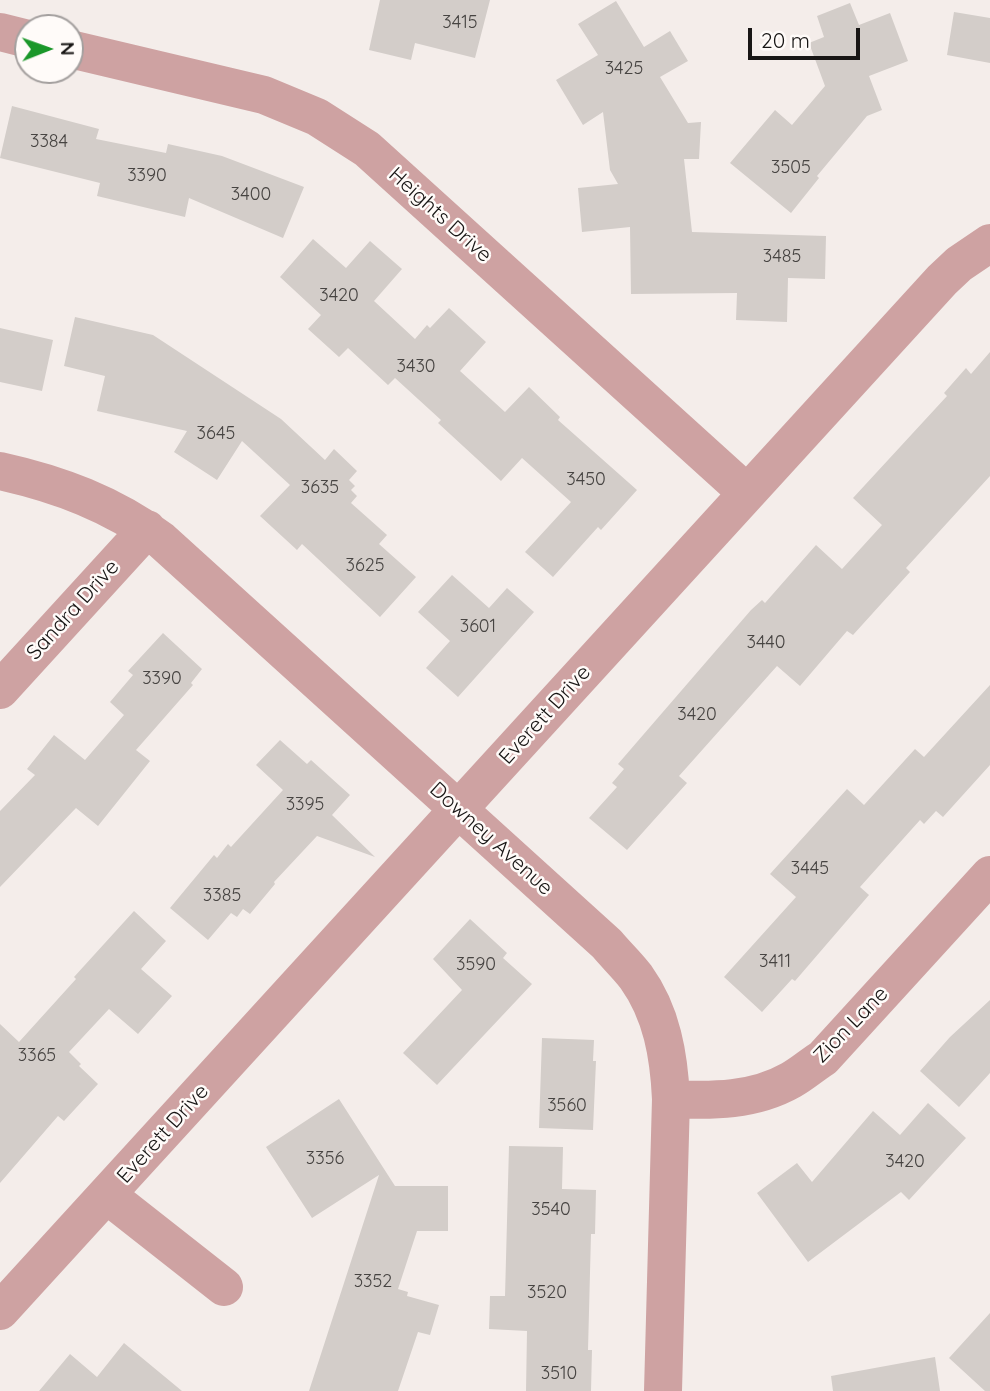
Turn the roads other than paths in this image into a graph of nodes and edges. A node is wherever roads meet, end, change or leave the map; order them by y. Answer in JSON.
{"nodes":[{"id":1,"x":84,"y":52,"type":"edge"},
{"id":2,"x":990,"y":243,"type":"edge"},
{"id":3,"x":0,"y":471,"type":"edge"},
{"id":4,"x":747,"y":493,"type":"junction"},
{"id":5,"x":147,"y":529,"type":"junction"},
{"id":6,"x":0,"y":690,"type":"edge"},
{"id":7,"x":459,"y":810,"type":"junction"},
{"id":8,"x":990,"y":875,"type":"edge"},
{"id":9,"x":671,"y":1099,"type":"junction"},
{"id":10,"x":107,"y":1195,"type":"junction"},
{"id":11,"x":224,"y":1287,"type":"dead end"},
{"id":12,"x":0,"y":1311,"type":"edge"},
{"id":13,"x":663,"y":1391,"type":"edge"}],
"edges":[{"from":1,"to":4,"type":"street","name":"Heights Drive"},
{"from":2,"to":4,"type":"street","name":"Everett Drive"},
{"from":3,"to":5,"type":"street","name":"Downey Avenue"},
{"from":4,"to":7,"type":"street","name":"Everett Drive"},
{"from":5,"to":6,"type":"street","name":"Sandra Drive"},
{"from":5,"to":7,"type":"street","name":"Downey Avenue"},
{"from":7,"to":9,"type":"street","name":"Downey Avenue"},
{"from":7,"to":10,"type":"street","name":"Everett Drive"},
{"from":8,"to":9,"type":"street","name":"Zion Lane"},
{"from":9,"to":13,"type":"street","name":"Downey Avenue"},
{"from":10,"to":11,"type":"street","name":"Everett Drive"},
{"from":10,"to":12,"type":"street","name":"Everett Drive"}]}
